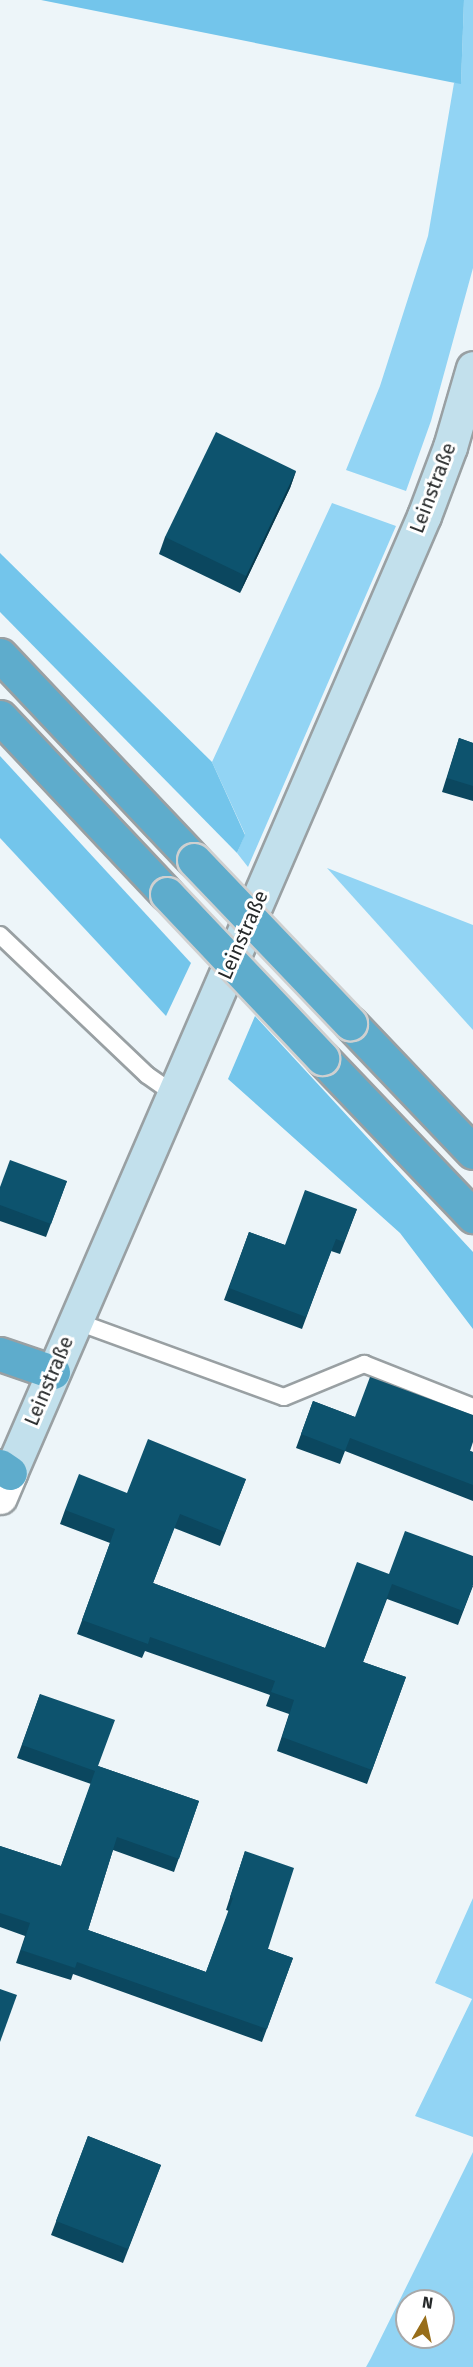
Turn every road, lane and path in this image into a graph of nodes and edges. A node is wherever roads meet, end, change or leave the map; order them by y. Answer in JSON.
{"nodes":[{"id":1,"x":473,"y":368,"type":"edge"},
{"id":2,"x":0,"y":655,"type":"edge"},
{"id":3,"x":0,"y":717,"type":"edge"},
{"id":4,"x":0,"y":935,"type":"edge"},
{"id":5,"x":174,"y":1094,"type":"junction"},
{"id":6,"x":473,"y":1152,"type":"edge"},
{"id":7,"x":473,"y":1216,"type":"edge"},
{"id":8,"x":75,"y":1321,"type":"junction"},
{"id":9,"x":0,"y":1354,"type":"edge"},
{"id":10,"x":53,"y":1372,"type":"junction"},
{"id":11,"x":473,"y":1407,"type":"edge"},
{"id":12,"x":3,"y":1479,"type":"edge"}],
"edges":[{"from":1,"to":5,"type":"main road","name":"Leinstraße"},
{"from":2,"to":6,"type":"highway","bridge":true},
{"from":3,"to":7,"type":"highway","bridge":true},
{"from":4,"to":5,"type":"lane"},
{"from":5,"to":8,"type":"main road","name":"Leinstraße"},
{"from":8,"to":10,"type":"main road","name":"Leinstraße"},
{"from":8,"to":11,"type":"lane"},
{"from":9,"to":10,"type":"highway"},
{"from":10,"to":12,"type":"main road","name":"Leinstraße"}]}
